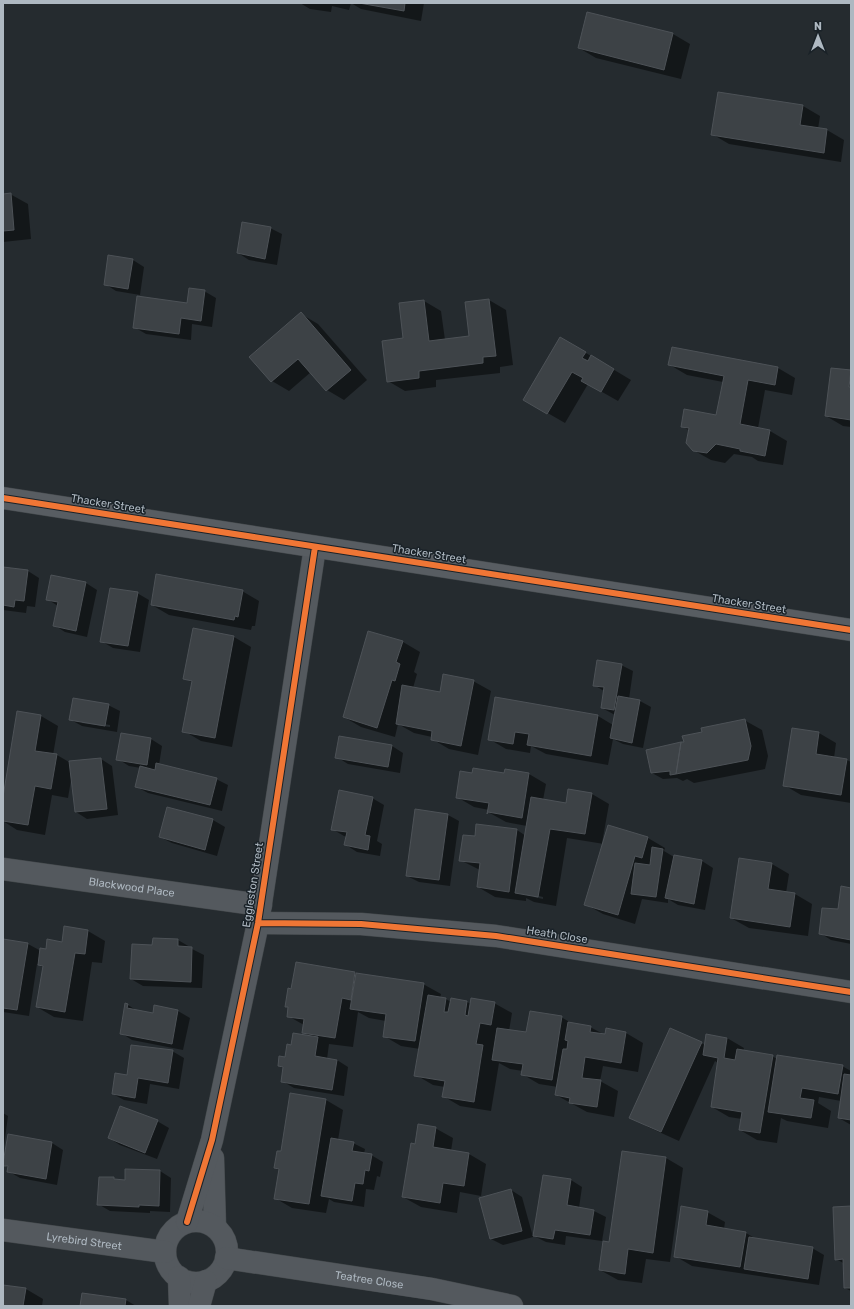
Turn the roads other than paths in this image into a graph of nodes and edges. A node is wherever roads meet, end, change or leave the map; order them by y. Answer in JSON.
{"nodes":[{"id":1,"x":3,"y":498,"type":"edge"},
{"id":2,"x":315,"y":546,"type":"junction"},
{"id":3,"x":851,"y":630,"type":"edge"},
{"id":4,"x":3,"y":869,"type":"edge"},
{"id":5,"x":260,"y":914,"type":"junction"},
{"id":6,"x":851,"y":992,"type":"edge"},
{"id":7,"x":212,"y":1140,"type":"junction"},
{"id":8,"x":187,"y":1222,"type":"junction"},
{"id":9,"x":215,"y":1227,"type":"junction"},
{"id":10,"x":3,"y":1230,"type":"edge"},
{"id":11,"x":165,"y":1252,"type":"junction"},
{"id":12,"x":226,"y":1258,"type":"junction"},
{"id":13,"x":179,"y":1277,"type":"junction"},
{"id":14,"x":206,"y":1281,"type":"junction"},
{"id":15,"x":180,"y":1306,"type":"edge"},
{"id":16,"x":199,"y":1306,"type":"edge"},
{"id":17,"x":512,"y":1306,"type":"edge"}],
"edges":[{"from":1,"to":2,"type":"street","name":"Thacker Street"},
{"from":2,"to":3,"type":"street","name":"Thacker Street"},
{"from":2,"to":5,"type":"street","name":"Eggleston Street"},
{"from":4,"to":5,"type":"street","name":"Blackwood Place"},
{"from":5,"to":6,"type":"street","name":"Heath Close"},
{"from":5,"to":7,"type":"street","name":"Eggleston Street"},
{"from":7,"to":8,"type":"street","name":"Eggleston Street"},
{"from":7,"to":9,"type":"street","name":"Eggleston Street"},
{"from":8,"to":9,"type":"street"},
{"from":8,"to":11,"type":"street"},
{"from":9,"to":12,"type":"street"},
{"from":10,"to":11,"type":"street","name":"Lyrebird Street"},
{"from":11,"to":13,"type":"street"},
{"from":12,"to":14,"type":"street"},
{"from":12,"to":17,"type":"street","name":"Teatree Close"},
{"from":13,"to":14,"type":"street"},
{"from":13,"to":15,"type":"street"},
{"from":14,"to":16,"type":"street"}]}
